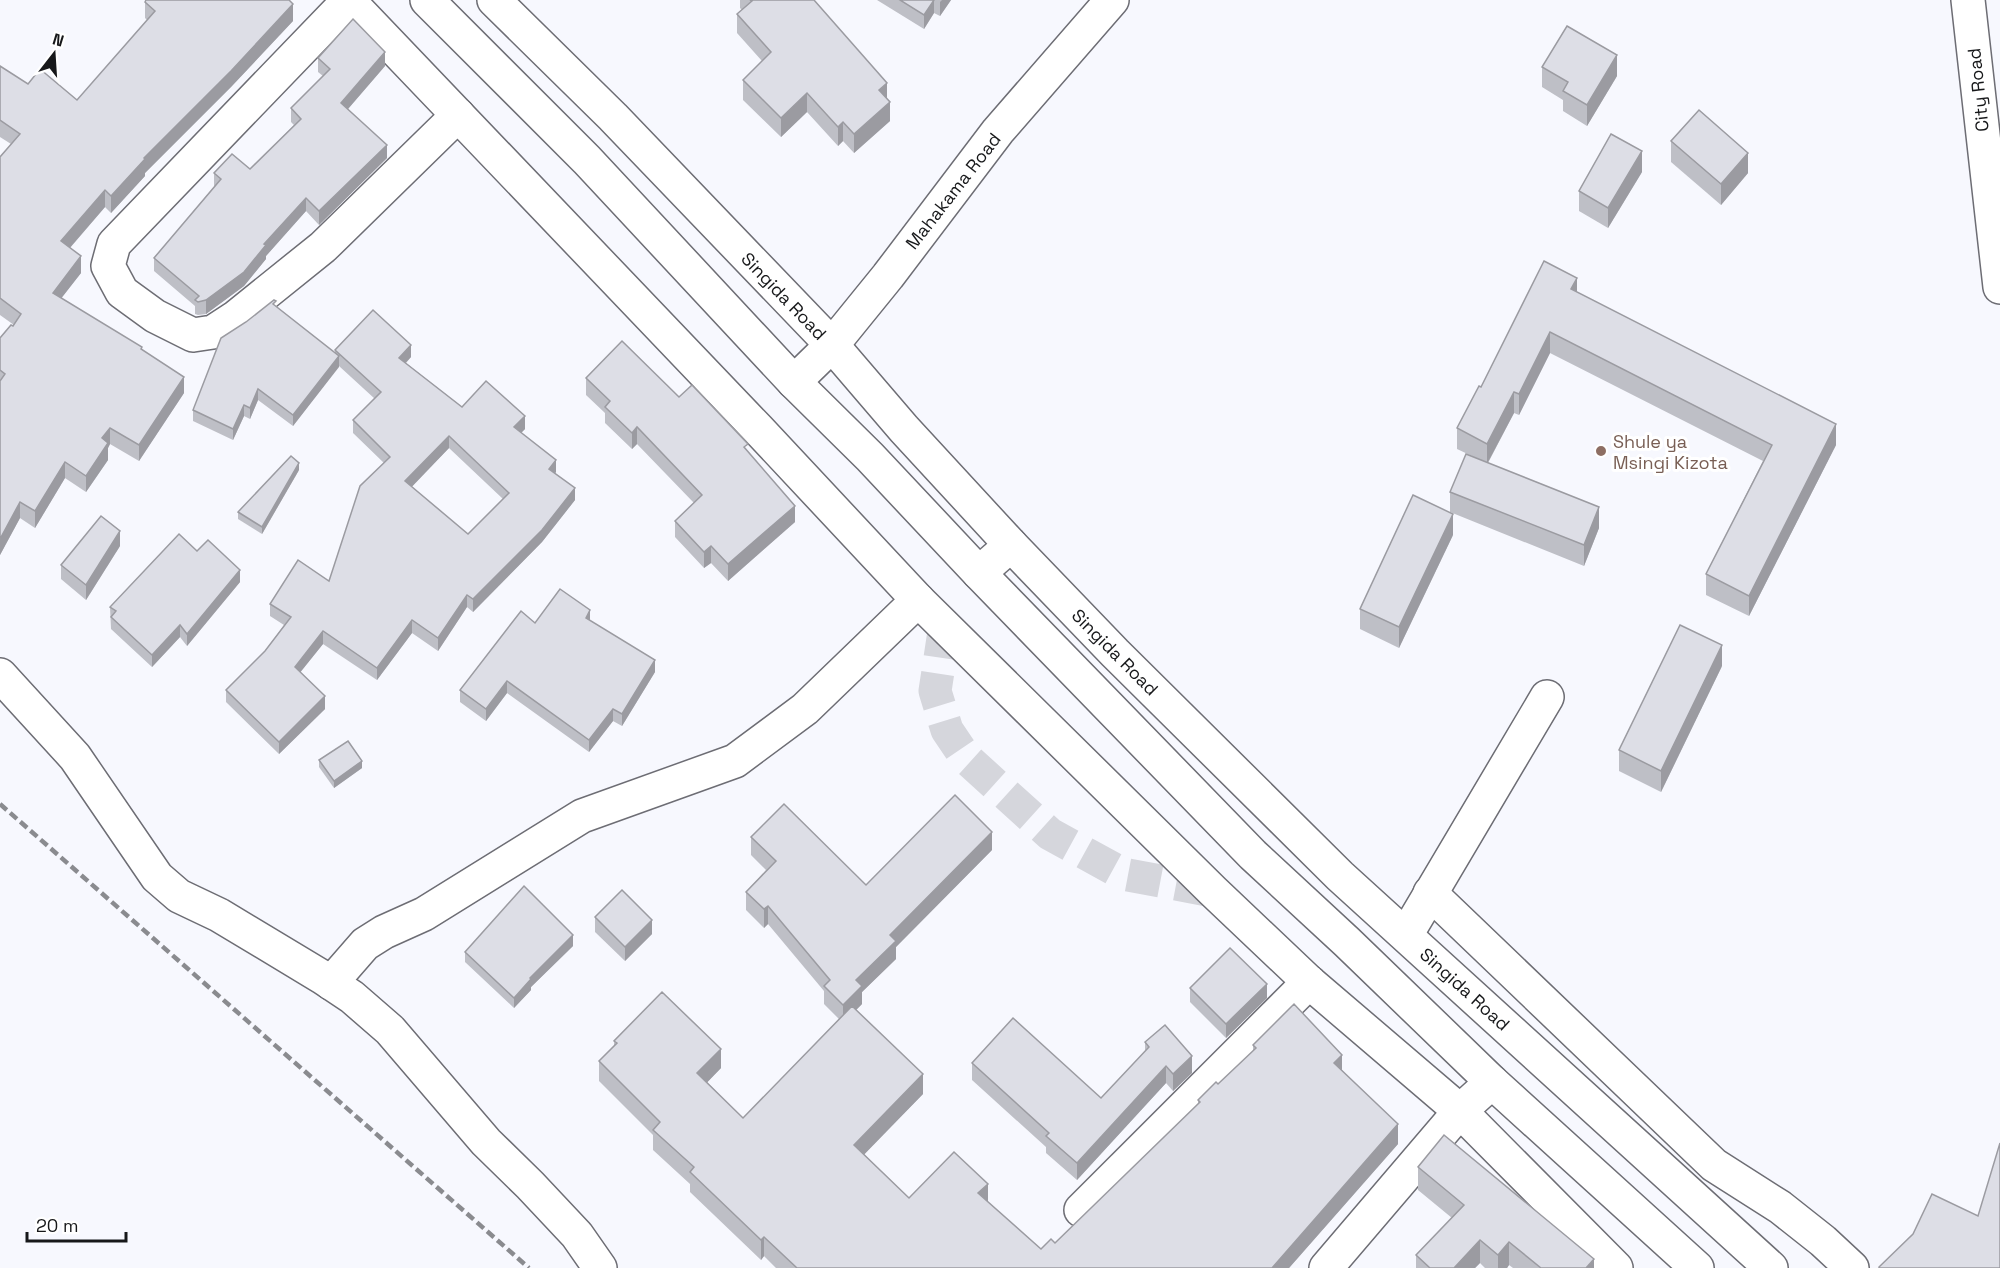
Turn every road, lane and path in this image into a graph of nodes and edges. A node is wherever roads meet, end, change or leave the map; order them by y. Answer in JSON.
{"nodes":[{"id":1,"x":348,"y":0,"type":"edge"},
{"id":2,"x":427,"y":0,"type":"edge"},
{"id":3,"x":494,"y":0,"type":"edge"},
{"id":4,"x":1112,"y":0,"type":"edge"},
{"id":5,"x":1968,"y":0,"type":"edge"},
{"id":6,"x":458,"y":115,"type":"junction"},
{"id":7,"x":2000,"y":282,"type":"edge"},
{"id":8,"x":832,"y":345,"type":"junction"},
{"id":9,"x":794,"y":382,"type":"junction"},
{"id":10,"x":1011,"y":545,"type":"junction"},
{"id":11,"x":979,"y":573,"type":"junction"},
{"id":12,"x":918,"y":600,"type":"junction"},
{"id":13,"x":0,"y":675,"type":"edge"},
{"id":14,"x":1547,"y":696,"type":"dead end"},
{"id":15,"x":1430,"y":893,"type":"junction"},
{"id":16,"x":1406,"y":935,"type":"junction"},
{"id":17,"x":1309,"y":981,"type":"junction"},
{"id":18,"x":331,"y":983,"type":"junction"},
{"id":19,"x":1492,"y":1082,"type":"junction"},
{"id":20,"x":1460,"y":1111,"type":"junction"},
{"id":21,"x":1081,"y":1210,"type":"dead end"},
{"id":22,"x":600,"y":1268,"type":"edge"},
{"id":23,"x":1326,"y":1268,"type":"edge"},
{"id":24,"x":1616,"y":1268,"type":"edge"},
{"id":25,"x":1696,"y":1268,"type":"edge"},
{"id":26,"x":1771,"y":1268,"type":"edge"},
{"id":27,"x":1852,"y":1268,"type":"edge"}],
"edges":[{"from":1,"to":6,"type":"main road"},
{"from":1,"to":6,"type":"main road"},
{"from":2,"to":9,"type":"main road"},
{"from":3,"to":8,"type":"main road","name":"Singida Road"},
{"from":4,"to":8,"type":"main road","name":"Mahakama Road"},
{"from":5,"to":7,"type":"main road","name":"City Road"},
{"from":6,"to":12,"type":"main road"},
{"from":8,"to":9,"type":"main road","name":"Mahakama Road"},
{"from":8,"to":10,"type":"main road","name":"Singida Road"},
{"from":9,"to":11,"type":"main road"},
{"from":10,"to":11,"type":"main road"},
{"from":10,"to":16,"type":"main road","name":"Singida Road"},
{"from":11,"to":19,"type":"main road"},
{"from":12,"to":17,"type":"main road"},
{"from":12,"to":18,"type":"main road"},
{"from":13,"to":18,"type":"main road"},
{"from":14,"to":15,"type":"main road"},
{"from":15,"to":16,"type":"main road"},
{"from":15,"to":27,"type":"main road"},
{"from":16,"to":26,"type":"main road","name":"Singida Road"},
{"from":17,"to":20,"type":"main road"},
{"from":17,"to":21,"type":"main road"},
{"from":18,"to":22,"type":"main road"},
{"from":19,"to":20,"type":"main road"},
{"from":19,"to":25,"type":"main road"},
{"from":20,"to":23,"type":"main road"},
{"from":20,"to":24,"type":"main road"}]}
